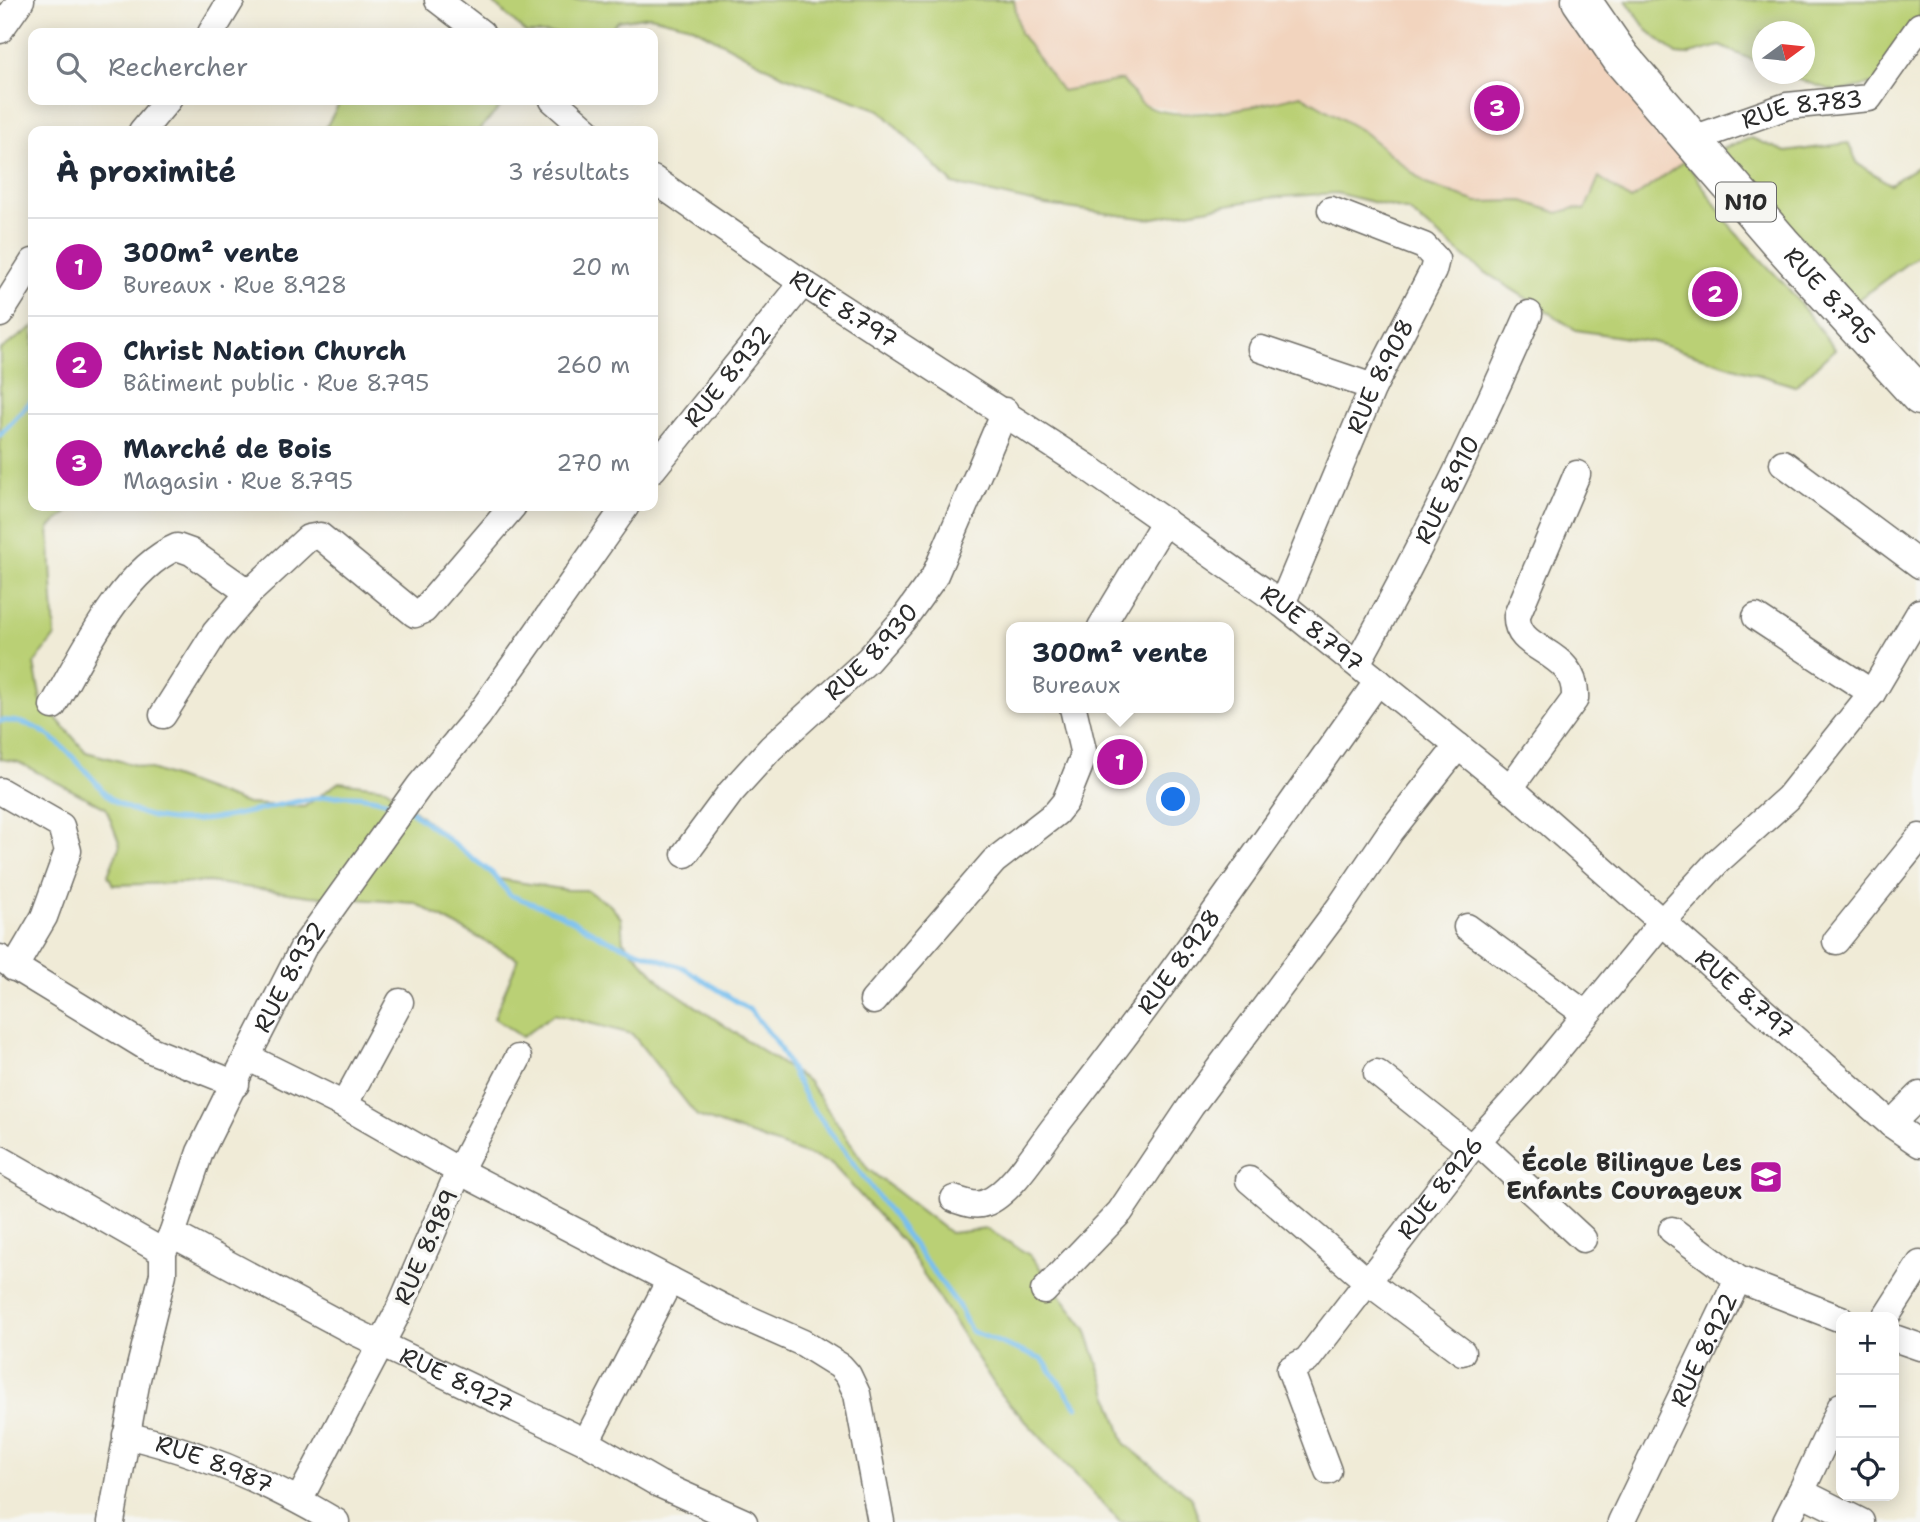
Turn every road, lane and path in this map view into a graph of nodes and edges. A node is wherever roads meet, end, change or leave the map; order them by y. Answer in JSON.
{"nodes":[{"id":1,"x":20,"y":0,"type":"edge"},
{"id":2,"x":231,"y":0,"type":"edge"},
{"id":3,"x":438,"y":0,"type":"edge"},
{"id":4,"x":1581,"y":0,"type":"edge"},
{"id":5,"x":1920,"y":26,"type":"edge"},
{"id":6,"x":214,"y":28,"type":"edge"},
{"id":7,"x":474,"y":28,"type":"edge"},
{"id":8,"x":0,"y":30,"type":"edge"},
{"id":9,"x":164,"y":105,"type":"edge"},
{"id":10,"x":559,"y":105,"type":"edge"},
{"id":11,"x":146,"y":126,"type":"edge"},
{"id":12,"x":582,"y":126,"type":"edge"},
{"id":13,"x":1693,"y":139,"type":"junction"},
{"id":14,"x":658,"y":182,"type":"edge"},
{"id":15,"x":1331,"y":210,"type":"dead end"},
{"id":16,"x":28,"y":270,"type":"edge"},
{"id":17,"x":803,"y":284,"type":"junction"},
{"id":18,"x":0,"y":314,"type":"edge"},
{"id":19,"x":1529,"y":314,"type":"dead end"},
{"id":20,"x":1261,"y":349,"type":"dead end"},
{"id":21,"x":1373,"y":387,"type":"junction"},
{"id":22,"x":1920,"y":396,"type":"edge"},
{"id":23,"x":1005,"y":411,"type":"junction"},
{"id":24,"x":661,"y":443,"type":"edge"},
{"id":25,"x":1783,"y":463,"type":"dead end"},
{"id":26,"x":1577,"y":474,"type":"dead end"},
{"id":27,"x":509,"y":511,"type":"edge"},
{"id":28,"x":622,"y":511,"type":"edge"},
{"id":29,"x":1165,"y":521,"type":"junction"},
{"id":30,"x":1920,"y":565,"type":"edge"},
{"id":31,"x":249,"y":593,"type":"junction"},
{"id":32,"x":1282,"y":604,"type":"junction"},
{"id":33,"x":1920,"y":612,"type":"edge"},
{"id":34,"x":1756,"y":617,"type":"dead end"},
{"id":35,"x":1104,"y":622,"type":"edge"},
{"id":36,"x":1358,"y":663,"type":"junction"},
{"id":37,"x":1378,"y":681,"type":"junction"},
{"id":38,"x":1872,"y":693,"type":"junction"},
{"id":39,"x":53,"y":706,"type":"dead end"},
{"id":40,"x":1074,"y":713,"type":"edge"},
{"id":41,"x":163,"y":715,"type":"dead end"},
{"id":42,"x":1458,"y":746,"type":"junction"},
{"id":43,"x":1510,"y":788,"type":"junction"},
{"id":44,"x":0,"y":792,"type":"edge"},
{"id":45,"x":1920,"y":837,"type":"edge"},
{"id":46,"x":685,"y":854,"type":"dead end"},
{"id":47,"x":1662,"y":922,"type":"junction"},
{"id":48,"x":1466,"y":927,"type":"dead end"},
{"id":49,"x":1836,"y":941,"type":"dead end"},
{"id":50,"x":7,"y":963,"type":"edge"},
{"id":51,"x":873,"y":1001,"type":"dead end"},
{"id":52,"x":400,"y":1002,"type":"dead end"},
{"id":53,"x":1584,"y":1013,"type":"junction"},
{"id":54,"x":247,"y":1057,"type":"junction"},
{"id":55,"x":518,"y":1058,"type":"dead end"},
{"id":56,"x":1377,"y":1073,"type":"dead end"},
{"id":57,"x":236,"y":1084,"type":"junction"},
{"id":58,"x":1920,"y":1095,"type":"edge"},
{"id":59,"x":344,"y":1105,"type":"junction"},
{"id":60,"x":1891,"y":1124,"type":"junction"},
{"id":61,"x":1920,"y":1144,"type":"edge"},
{"id":62,"x":1474,"y":1145,"type":"junction"},
{"id":63,"x":0,"y":1159,"type":"edge"},
{"id":64,"x":459,"y":1171,"type":"junction"},
{"id":65,"x":1249,"y":1180,"type":"dead end"},
{"id":66,"x":954,"y":1199,"type":"dead end"},
{"id":67,"x":1672,"y":1230,"type":"dead end"},
{"id":68,"x":1583,"y":1239,"type":"dead end"},
{"id":69,"x":167,"y":1243,"type":"junction"},
{"id":70,"x":1920,"y":1264,"type":"edge"},
{"id":71,"x":1738,"y":1279,"type":"junction"},
{"id":72,"x":670,"y":1280,"type":"junction"},
{"id":73,"x":1367,"y":1281,"type":"junction"},
{"id":74,"x":1044,"y":1291,"type":"dead end"},
{"id":75,"x":1889,"y":1312,"type":"edge"},
{"id":76,"x":1836,"y":1316,"type":"edge"},
{"id":77,"x":1899,"y":1340,"type":"edge"},
{"id":78,"x":380,"y":1345,"type":"junction"},
{"id":79,"x":1920,"y":1348,"type":"edge"},
{"id":80,"x":1462,"y":1352,"type":"dead end"},
{"id":81,"x":1836,"y":1417,"type":"edge"},
{"id":82,"x":126,"y":1435,"type":"junction"},
{"id":83,"x":586,"y":1442,"type":"junction"},
{"id":84,"x":1328,"y":1471,"type":"dead end"},
{"id":85,"x":1801,"y":1492,"type":"junction"},
{"id":86,"x":299,"y":1500,"type":"junction"},
{"id":87,"x":111,"y":1522,"type":"edge"},
{"id":88,"x":336,"y":1522,"type":"edge"},
{"id":89,"x":744,"y":1522,"type":"edge"},
{"id":90,"x":881,"y":1522,"type":"edge"},
{"id":91,"x":1621,"y":1522,"type":"edge"},
{"id":92,"x":1786,"y":1522,"type":"edge"},
{"id":93,"x":1861,"y":1522,"type":"edge"}],
"edges":[{"from":1,"to":8,"type":"street"},
{"from":2,"to":6,"type":"street"},
{"from":3,"to":7,"type":"street"},
{"from":4,"to":13,"type":"highway","name":"RUE 8.795","number":"N10"},
{"from":5,"to":13,"type":"street","name":"RUE 8.783"},
{"from":9,"to":11,"type":"street"},
{"from":10,"to":12,"type":"street"},
{"from":13,"to":22,"type":"highway","name":"RUE 8.795","number":"N10"},
{"from":14,"to":17,"type":"street","name":"RUE 8.797"},
{"from":15,"to":21,"type":"street","name":"RUE 8.908"},
{"from":16,"to":18,"type":"street"},
{"from":17,"to":23,"type":"street","name":"RUE 8.797"},
{"from":17,"to":24,"type":"street","name":"RUE 8.932"},
{"from":19,"to":36,"type":"street","name":"RUE 8.910"},
{"from":20,"to":21,"type":"street"},
{"from":21,"to":32,"type":"street","name":"RUE 8.908"},
{"from":23,"to":29,"type":"street","name":"RUE 8.797"},
{"from":23,"to":46,"type":"street","name":"RUE 8.930"},
{"from":25,"to":30,"type":"street"},
{"from":26,"to":43,"type":"street"},
{"from":27,"to":31,"type":"street"},
{"from":28,"to":54,"type":"street","name":"RUE 8.932"},
{"from":29,"to":32,"type":"street","name":"RUE 8.797"},
{"from":29,"to":35,"type":"street"},
{"from":31,"to":39,"type":"street"},
{"from":31,"to":41,"type":"street"},
{"from":32,"to":36,"type":"street","name":"RUE 8.797"},
{"from":33,"to":38,"type":"street","name":"RUE 8.926"},
{"from":34,"to":38,"type":"street"},
{"from":36,"to":37,"type":"street","name":"RUE 8.797"},
{"from":37,"to":42,"type":"street","name":"RUE 8.797"},
{"from":37,"to":66,"type":"street","name":"RUE 8.928"},
{"from":38,"to":47,"type":"street","name":"RUE 8.926"},
{"from":40,"to":51,"type":"street"},
{"from":42,"to":43,"type":"street","name":"RUE 8.797"},
{"from":42,"to":74,"type":"street"},
{"from":43,"to":47,"type":"street","name":"RUE 8.797"},
{"from":44,"to":50,"type":"street"},
{"from":45,"to":49,"type":"street"},
{"from":47,"to":53,"type":"street","name":"RUE 8.926"},
{"from":47,"to":60,"type":"street","name":"RUE 8.797"},
{"from":48,"to":53,"type":"street"},
{"from":50,"to":57,"type":"street"},
{"from":52,"to":59,"type":"street"},
{"from":53,"to":62,"type":"street","name":"RUE 8.926"},
{"from":54,"to":57,"type":"street","name":"RUE 8.932"},
{"from":54,"to":59,"type":"street","name":"RUE 8.989"},
{"from":55,"to":64,"type":"street"},
{"from":56,"to":62,"type":"street"},
{"from":57,"to":69,"type":"street","name":"RUE 8.932"},
{"from":58,"to":60,"type":"street"},
{"from":59,"to":64,"type":"street","name":"RUE 8.989"},
{"from":60,"to":61,"type":"street","name":"RUE 8.797"},
{"from":62,"to":68,"type":"street"},
{"from":62,"to":73,"type":"street","name":"RUE 8.926"},
{"from":63,"to":69,"type":"street","name":"RUE 8.927"},
{"from":64,"to":72,"type":"street"},
{"from":64,"to":78,"type":"street","name":"RUE 8.989"},
{"from":65,"to":73,"type":"street"},
{"from":67,"to":71,"type":"street"},
{"from":69,"to":78,"type":"street","name":"RUE 8.927"},
{"from":69,"to":82,"type":"street","name":"RUE 8.932"},
{"from":70,"to":75,"type":"street"},
{"from":71,"to":76,"type":"street","name":"RUE 8.922"},
{"from":71,"to":91,"type":"street","name":"RUE 8.922"},
{"from":72,"to":83,"type":"street"},
{"from":72,"to":90,"type":"street"},
{"from":73,"to":80,"type":"street"},
{"from":73,"to":84,"type":"street","name":"RUE 8.926"},
{"from":77,"to":79,"type":"street"},
{"from":78,"to":83,"type":"street","name":"RUE 8.927"},
{"from":78,"to":86,"type":"street","name":"RUE 8.989"},
{"from":81,"to":85,"type":"street"},
{"from":82,"to":86,"type":"street","name":"RUE 8.987"},
{"from":82,"to":87,"type":"street","name":"RUE 8.932"},
{"from":83,"to":89,"type":"street","name":"RUE 8.927"},
{"from":85,"to":92,"type":"street"},
{"from":85,"to":93,"type":"street"},
{"from":86,"to":88,"type":"street","name":"RUE 8.987"}]}
